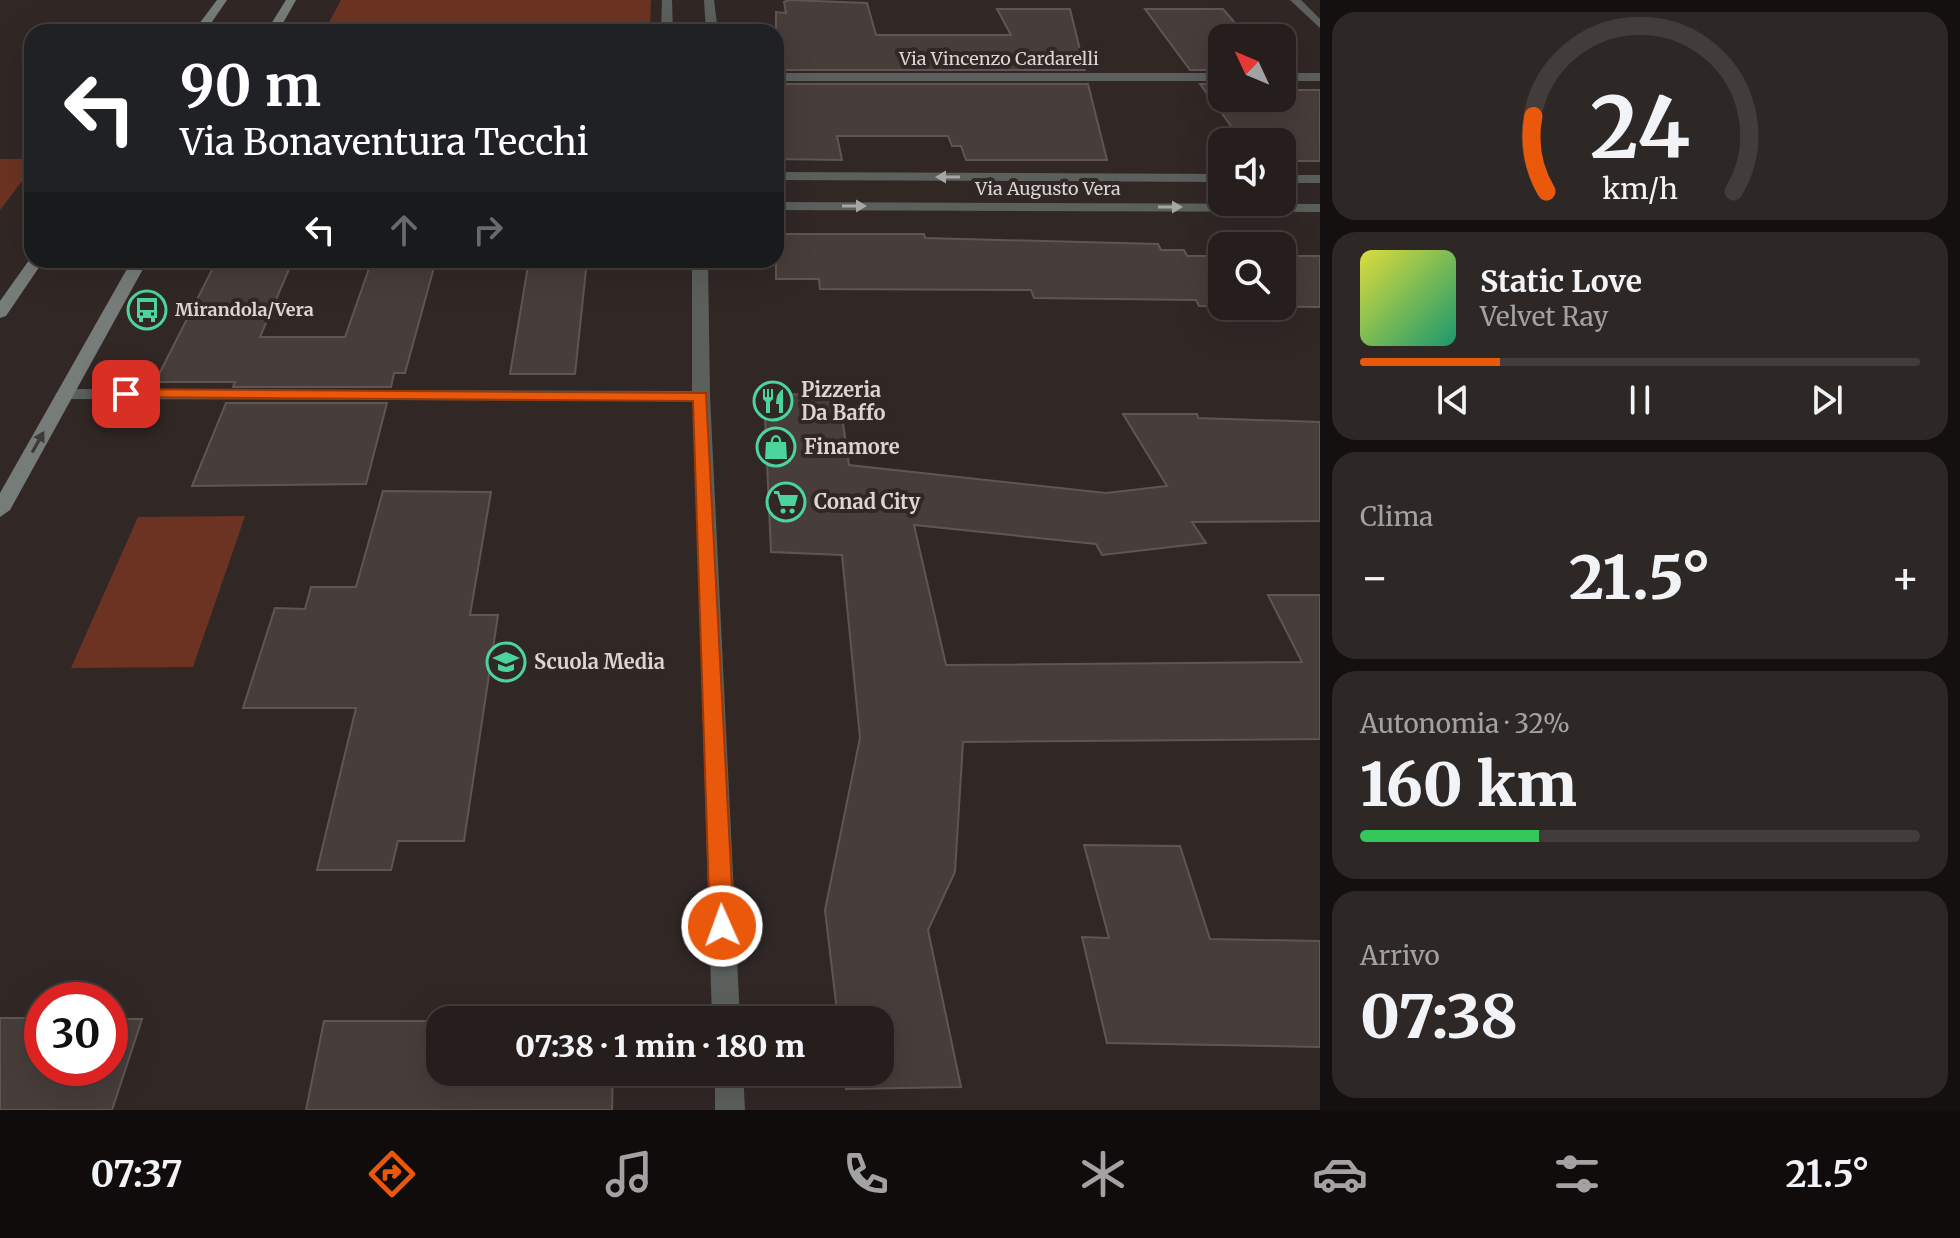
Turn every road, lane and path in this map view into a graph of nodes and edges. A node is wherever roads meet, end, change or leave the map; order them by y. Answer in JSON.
{"nodes":[{"id":1,"x":222,"y":0,"type":"edge"},
{"id":2,"x":291,"y":0,"type":"edge"},
{"id":3,"x":667,"y":0,"type":"edge"},
{"id":4,"x":709,"y":0,"type":"edge"},
{"id":5,"x":1295,"y":0,"type":"edge"},
{"id":6,"x":205,"y":24,"type":"edge"},
{"id":7,"x":277,"y":24,"type":"edge"},
{"id":8,"x":667,"y":24,"type":"edge"},
{"id":9,"x":711,"y":24,"type":"edge"},
{"id":10,"x":1320,"y":25,"type":"edge"},
{"id":11,"x":784,"y":77,"type":"edge"},
{"id":12,"x":1208,"y":77,"type":"edge"},
{"id":13,"x":1296,"y":77,"type":"edge"},
{"id":14,"x":1320,"y":77,"type":"edge"},
{"id":15,"x":784,"y":176,"type":"edge"},
{"id":16,"x":1208,"y":178,"type":"edge"},
{"id":17,"x":1296,"y":179,"type":"edge"},
{"id":18,"x":1320,"y":179,"type":"edge"},
{"id":19,"x":784,"y":206,"type":"edge"},
{"id":20,"x":1320,"y":208,"type":"edge"},
{"id":21,"x":31,"y":268,"type":"edge"},
{"id":22,"x":135,"y":268,"type":"edge"},
{"id":23,"x":700,"y":268,"type":"edge"},
{"id":24,"x":0,"y":313,"type":"edge"},
{"id":25,"x":64,"y":394,"type":"junction"},
{"id":26,"x":701,"y":396,"type":"junction"},
{"id":27,"x":0,"y":510,"type":"edge"},
{"id":28,"x":725,"y":1006,"type":"edge"},
{"id":29,"x":729,"y":1086,"type":"edge"},
{"id":30,"x":730,"y":1110,"type":"edge"}],
"edges":[{"from":1,"to":6,"type":"street"},
{"from":2,"to":7,"type":"street"},
{"from":3,"to":8,"type":"street"},
{"from":4,"to":9,"type":"street"},
{"from":5,"to":10,"type":"street"},
{"from":11,"to":12,"type":"street","name":"Via Vincenzo Cardarelli"},
{"from":13,"to":14,"type":"street"},
{"from":16,"to":15,"type":"street","name":"Via Augusto Vera","one_way":true},
{"from":17,"to":18,"type":"street"},
{"from":19,"to":20,"type":"street","name":"Via Augusto Vera","one_way":true},
{"from":21,"to":24,"type":"street"},
{"from":22,"to":25,"type":"street"},
{"from":23,"to":26,"type":"street"},
{"from":25,"to":26,"type":"street"},
{"from":27,"to":25,"type":"street","one_way":true},
{"from":26,"to":28,"type":"street"},
{"from":29,"to":30,"type":"street"}]}
